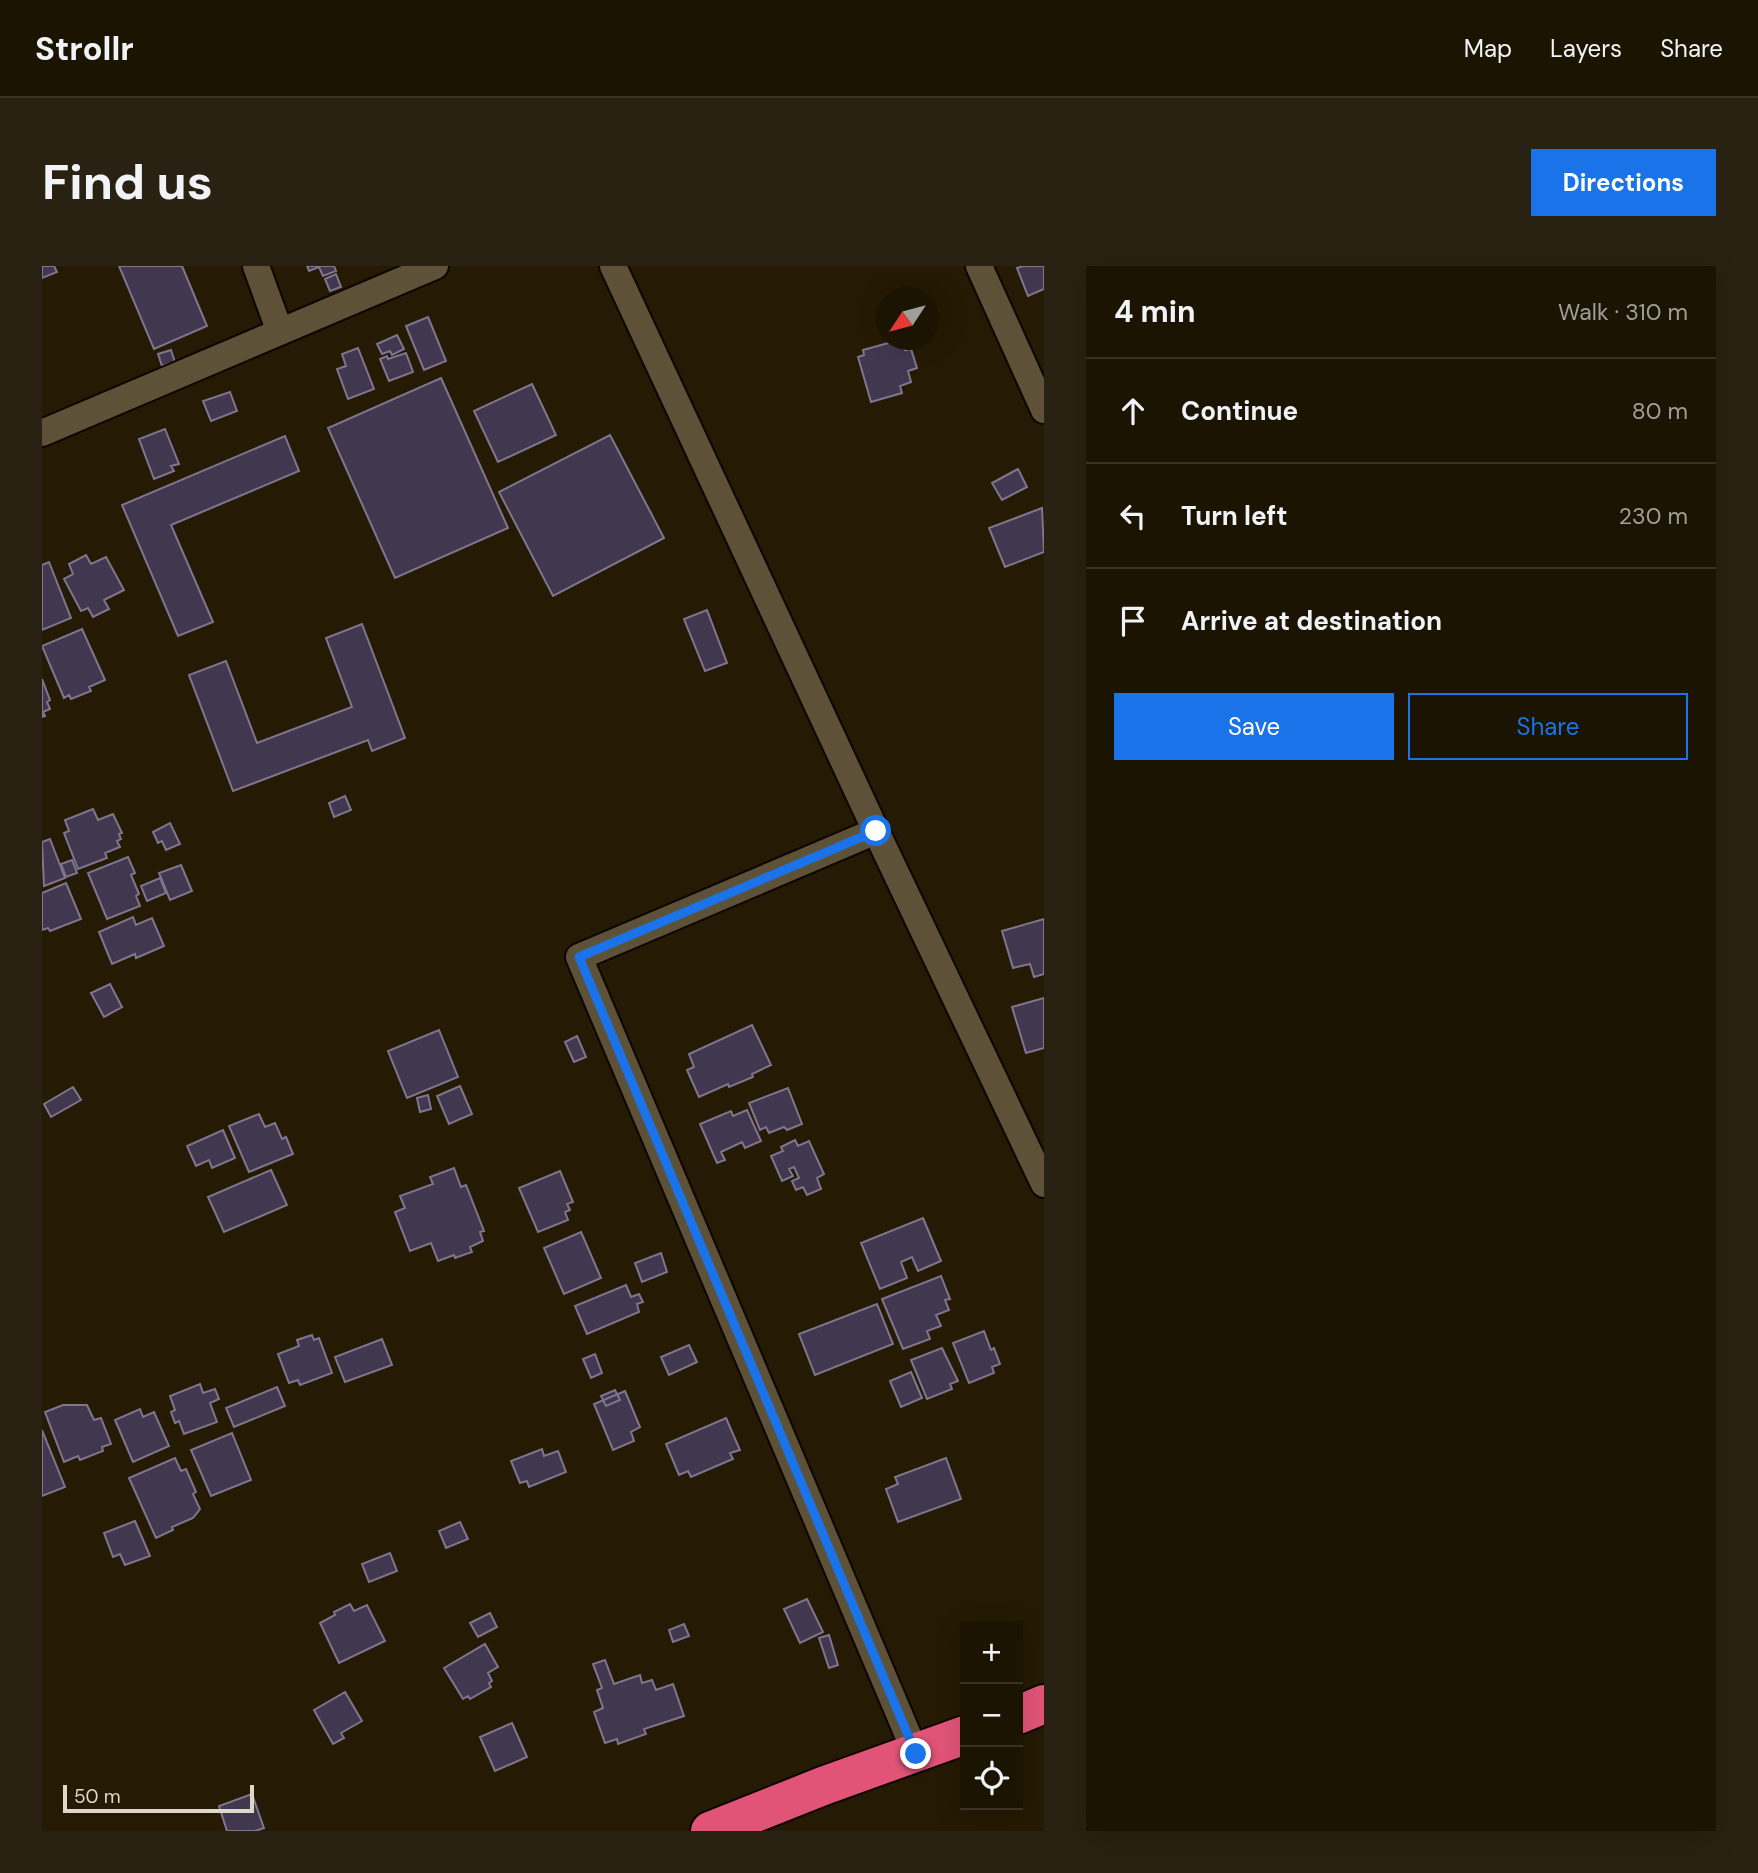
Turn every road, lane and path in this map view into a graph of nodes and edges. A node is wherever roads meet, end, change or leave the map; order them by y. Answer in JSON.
{"nodes":[{"id":1,"x":256,"y":266,"type":"edge"},
{"id":2,"x":435,"y":266,"type":"edge"},
{"id":3,"x":613,"y":266,"type":"edge"},
{"id":4,"x":979,"y":266,"type":"edge"},
{"id":5,"x":280,"y":332,"type":"junction"},
{"id":6,"x":1044,"y":410,"type":"edge"},
{"id":7,"x":42,"y":433,"type":"edge"},
{"id":8,"x":876,"y":831,"type":"junction"},
{"id":9,"x":1044,"y":1184,"type":"edge"},
{"id":10,"x":1044,"y":1704,"type":"edge"},
{"id":11,"x":1023,"y":1712,"type":"edge"},
{"id":12,"x":960,"y":1737,"type":"edge"},
{"id":13,"x":916,"y":1754,"type":"junction"},
{"id":14,"x":710,"y":1831,"type":"edge"}],
"edges":[{"from":1,"to":5,"type":"street"},
{"from":2,"to":5,"type":"street"},
{"from":3,"to":8,"type":"street"},
{"from":4,"to":6,"type":"street"},
{"from":5,"to":7,"type":"street"},
{"from":8,"to":9,"type":"street"},
{"from":8,"to":13,"type":"street"},
{"from":10,"to":11,"type":"highway"},
{"from":12,"to":13,"type":"highway"},
{"from":13,"to":14,"type":"highway"}]}
